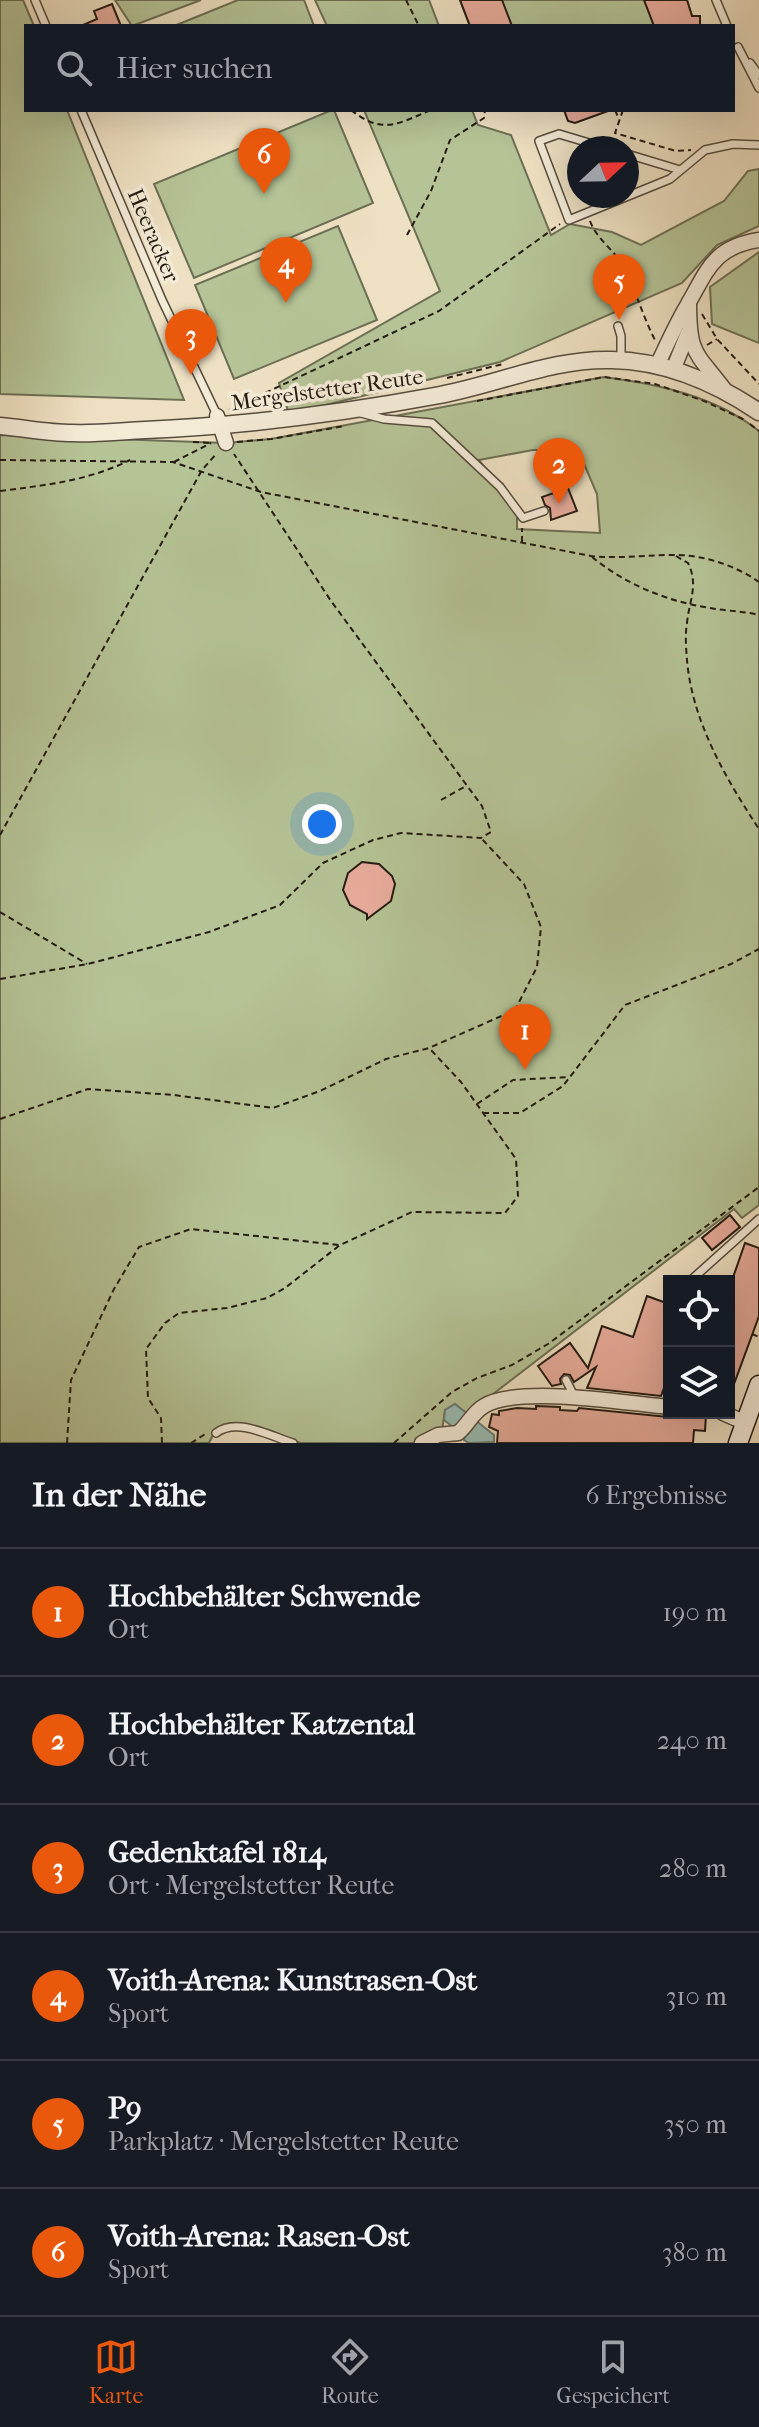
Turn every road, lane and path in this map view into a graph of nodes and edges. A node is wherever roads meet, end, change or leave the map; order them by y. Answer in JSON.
{"nodes":[{"id":1,"x":35,"y":0,"type":"edge"},
{"id":2,"x":406,"y":0,"type":"edge"},
{"id":3,"x":716,"y":0,"type":"edge"},
{"id":4,"x":45,"y":24,"type":"edge"},
{"id":5,"x":418,"y":24,"type":"edge"},
{"id":6,"x":726,"y":24,"type":"edge"},
{"id":7,"x":735,"y":42,"type":"edge"},
{"id":8,"x":738,"y":47,"type":"junction"},
{"id":9,"x":759,"y":75,"type":"edge"},
{"id":10,"x":759,"y":88,"type":"edge"},
{"id":11,"x":82,"y":112,"type":"edge"},
{"id":12,"x":354,"y":112,"type":"edge"},
{"id":13,"x":426,"y":112,"type":"edge"},
{"id":14,"x":485,"y":112,"type":"edge"},
{"id":15,"x":616,"y":112,"type":"edge"},
{"id":16,"x":622,"y":112,"type":"edge"},
{"id":17,"x":619,"y":120,"type":"junction"},
{"id":18,"x":567,"y":136,"type":"edge"},
{"id":19,"x":759,"y":145,"type":"edge"},
{"id":20,"x":694,"y":148,"type":"dead end"},
{"id":21,"x":639,"y":158,"type":"edge"},
{"id":22,"x":680,"y":170,"type":"junction"},
{"id":23,"x":586,"y":213,"type":"junction"},
{"id":24,"x":569,"y":220,"type":"junction"},
{"id":25,"x":407,"y":235,"type":"dead end"},
{"id":26,"x":759,"y":240,"type":"edge"},
{"id":27,"x":695,"y":304,"type":"junction"},
{"id":28,"x":618,"y":326,"type":"dead end"},
{"id":29,"x":688,"y":332,"type":"junction"},
{"id":30,"x":654,"y":340,"type":"dead end"},
{"id":31,"x":621,"y":360,"type":"junction"},
{"id":32,"x":515,"y":361,"type":"dead end"},
{"id":33,"x":665,"y":368,"type":"junction"},
{"id":34,"x":443,"y":380,"type":"dead end"},
{"id":35,"x":655,"y":384,"type":"dead end"},
{"id":36,"x":759,"y":384,"type":"edge"},
{"id":37,"x":727,"y":393,"type":"junction"},
{"id":38,"x":351,"y":410,"type":"junction"},
{"id":39,"x":759,"y":412,"type":"edge"},
{"id":40,"x":0,"y":426,"type":"edge"},
{"id":41,"x":759,"y":431,"type":"edge"},
{"id":42,"x":219,"y":432,"type":"junction"},
{"id":43,"x":0,"y":460,"type":"edge"},
{"id":44,"x":131,"y":460,"type":"junction"},
{"id":45,"x":173,"y":462,"type":"junction"},
{"id":46,"x":202,"y":470,"type":"junction"},
{"id":47,"x":0,"y":491,"type":"edge"},
{"id":48,"x":261,"y":492,"type":"junction"},
{"id":49,"x":544,"y":511,"type":"dead end"},
{"id":50,"x":523,"y":518,"type":"junction"},
{"id":51,"x":522,"y":543,"type":"junction"},
{"id":52,"x":673,"y":554,"type":"junction"},
{"id":53,"x":591,"y":556,"type":"junction"},
{"id":54,"x":759,"y":582,"type":"edge"},
{"id":55,"x":691,"y":604,"type":"junction"},
{"id":56,"x":759,"y":615,"type":"edge"},
{"id":57,"x":467,"y":786,"type":"junction"},
{"id":58,"x":441,"y":800,"type":"dead end"},
{"id":59,"x":759,"y":829,"type":"edge"},
{"id":60,"x":0,"y":835,"type":"edge"},
{"id":61,"x":481,"y":838,"type":"junction"},
{"id":62,"x":0,"y":912,"type":"edge"},
{"id":63,"x":759,"y":949,"type":"edge"},
{"id":64,"x":88,"y":964,"type":"junction"},
{"id":65,"x":0,"y":979,"type":"edge"},
{"id":66,"x":429,"y":1048,"type":"junction"},
{"id":67,"x":571,"y":1076,"type":"junction"},
{"id":68,"x":476,"y":1105,"type":"junction"},
{"id":69,"x":482,"y":1113,"type":"junction"},
{"id":70,"x":0,"y":1119,"type":"edge"},
{"id":71,"x":759,"y":1187,"type":"edge"},
{"id":72,"x":759,"y":1219,"type":"edge"},
{"id":73,"x":340,"y":1245,"type":"junction"},
{"id":74,"x":697,"y":1275,"type":"edge"},
{"id":75,"x":752,"y":1334,"type":"dead end"},
{"id":76,"x":759,"y":1337,"type":"edge"},
{"id":77,"x":566,"y":1380,"type":"dead end"},
{"id":78,"x":759,"y":1385,"type":"edge"},
{"id":79,"x":574,"y":1398,"type":"junction"},
{"id":80,"x":663,"y":1406,"type":"edge"},
{"id":81,"x":735,"y":1418,"type":"edge"},
{"id":82,"x":746,"y":1423,"type":"junction"},
{"id":83,"x":216,"y":1433,"type":"joint"},
{"id":84,"x":446,"y":1439,"type":"edge"},
{"id":85,"x":67,"y":1443,"type":"edge"},
{"id":86,"x":162,"y":1443,"type":"edge"},
{"id":87,"x":191,"y":1443,"type":"edge"},
{"id":88,"x":293,"y":1443,"type":"edge"},
{"id":89,"x":394,"y":1443,"type":"edge"},
{"id":90,"x":422,"y":1443,"type":"edge"},
{"id":91,"x":738,"y":1443,"type":"edge"}],
"edges":[{"from":1,"to":4,"type":"lane"},
{"from":2,"to":5,"type":"path"},
{"from":3,"to":6,"type":"lane"},
{"from":7,"to":8,"type":"lane"},
{"from":8,"to":9,"type":"lane"},
{"from":8,"to":10,"type":"lane"},
{"from":11,"to":42,"type":"lane","name":"Heeracker"},
{"from":12,"to":13,"type":"path"},
{"from":14,"to":25,"type":"path"},
{"from":15,"to":17,"type":"path"},
{"from":16,"to":17,"type":"path"},
{"from":17,"to":20,"type":"path"},
{"from":18,"to":24,"type":"lane"},
{"from":19,"to":22,"type":"lane"},
{"from":21,"to":22,"type":"lane"},
{"from":22,"to":23,"type":"lane"},
{"from":23,"to":24,"type":"lane"},
{"from":23,"to":30,"type":"path"},
{"from":24,"to":42,"type":"path"},
{"from":26,"to":27,"type":"street"},
{"from":27,"to":29,"type":"street"},
{"from":27,"to":33,"type":"street"},
{"from":27,"to":36,"type":"path"},
{"from":28,"to":31,"type":"lane"},
{"from":29,"to":33,"type":"street"},
{"from":29,"to":37,"type":"street"},
{"from":31,"to":33,"type":"street","name":"Mergelstetter Reute"},
{"from":31,"to":38,"type":"street","name":"Mergelstetter Reute"},
{"from":32,"to":34,"type":"path"},
{"from":33,"to":37,"type":"street","name":"Mergelstetter Reute"},
{"from":35,"to":41,"type":"path"},
{"from":37,"to":39,"type":"street","name":"Mergelstetter Reute"},
{"from":38,"to":42,"type":"street","name":"Mergelstetter Reute"},
{"from":38,"to":50,"type":"lane"},
{"from":40,"to":42,"type":"street","name":"Mergelstetter Reute"},
{"from":42,"to":45,"type":"path"},
{"from":42,"to":46,"type":"path"},
{"from":42,"to":48,"type":"path"},
{"from":43,"to":44,"type":"path"},
{"from":44,"to":45,"type":"path"},
{"from":44,"to":47,"type":"path"},
{"from":45,"to":46,"type":"path"},
{"from":46,"to":48,"type":"path"},
{"from":46,"to":60,"type":"path"},
{"from":48,"to":51,"type":"path"},
{"from":48,"to":57,"type":"path"},
{"from":49,"to":50,"type":"lane"},
{"from":50,"to":51,"type":"path"},
{"from":51,"to":53,"type":"path"},
{"from":52,"to":53,"type":"path"},
{"from":52,"to":54,"type":"path"},
{"from":52,"to":55,"type":"path"},
{"from":53,"to":55,"type":"path"},
{"from":55,"to":56,"type":"path"},
{"from":55,"to":59,"type":"path"},
{"from":57,"to":58,"type":"path"},
{"from":57,"to":61,"type":"path"},
{"from":61,"to":64,"type":"path"},
{"from":61,"to":66,"type":"path"},
{"from":62,"to":64,"type":"path"},
{"from":63,"to":67,"type":"path"},
{"from":64,"to":65,"type":"path"},
{"from":66,"to":68,"type":"path"},
{"from":66,"to":70,"type":"path"},
{"from":67,"to":68,"type":"path"},
{"from":67,"to":69,"type":"path"},
{"from":68,"to":69,"type":"path"},
{"from":69,"to":73,"type":"path"},
{"from":71,"to":89,"type":"path"},
{"from":72,"to":74,"type":"lane"},
{"from":73,"to":85,"type":"path"},
{"from":73,"to":86,"type":"path"},
{"from":75,"to":76,"type":"path"},
{"from":77,"to":79,"type":"lane"},
{"from":78,"to":82,"type":"main road"},
{"from":79,"to":80,"type":"street"},
{"from":79,"to":84,"type":"street"},
{"from":81,"to":82,"type":"street"},
{"from":82,"to":91,"type":"main road"},
{"from":83,"to":87,"type":"path"},
{"from":83,"to":88,"type":"lane"},
{"from":84,"to":90,"type":"street"}]}
